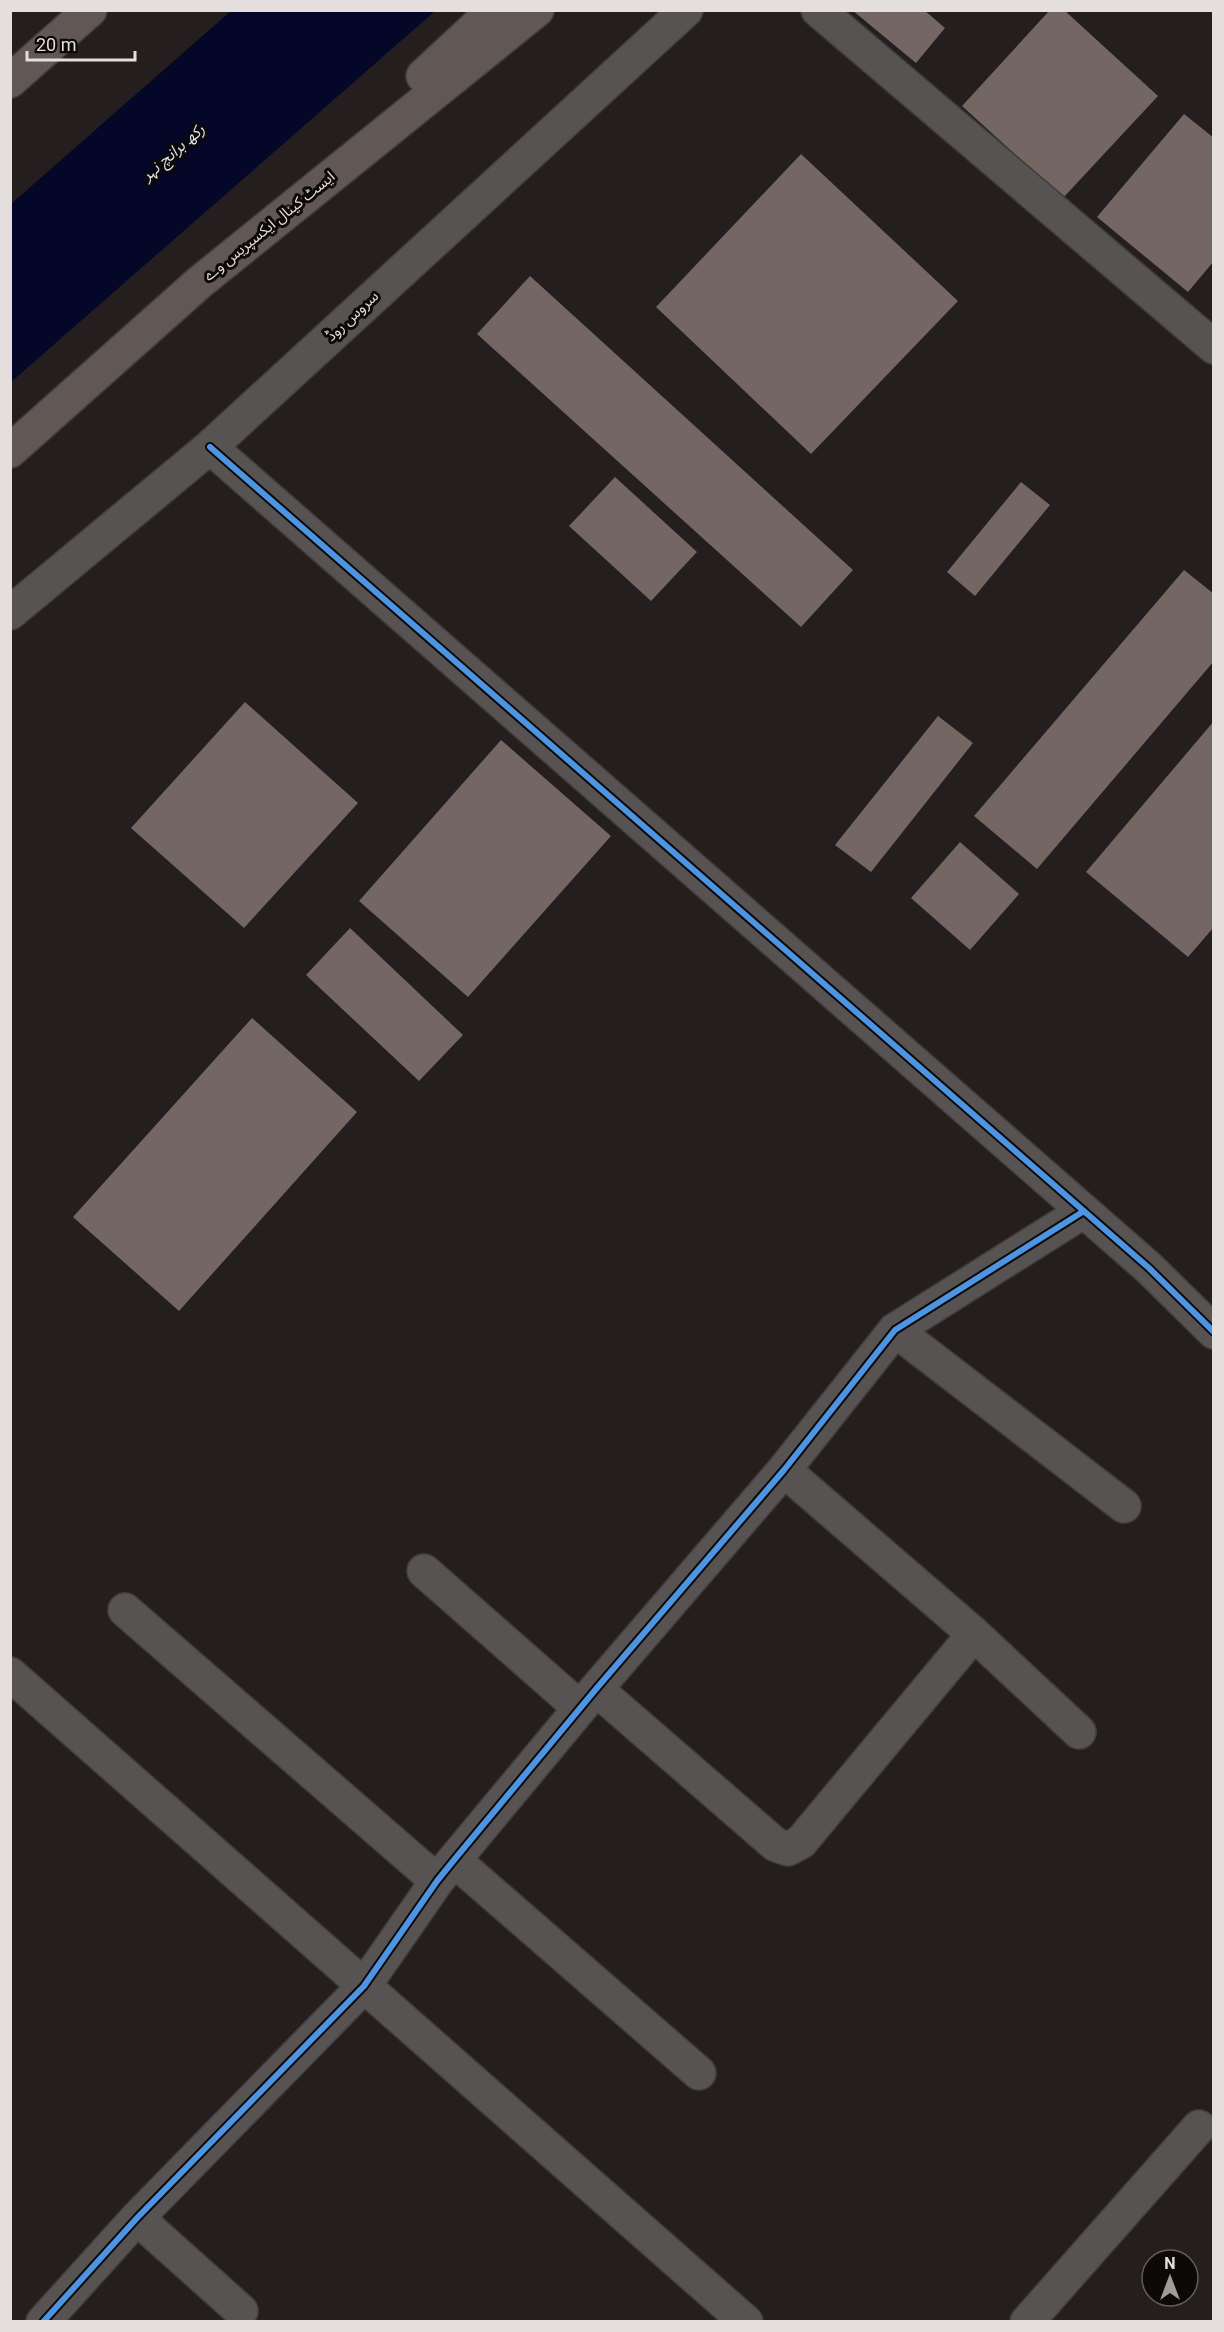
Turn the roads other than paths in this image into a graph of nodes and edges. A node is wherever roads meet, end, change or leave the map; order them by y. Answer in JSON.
{"nodes":[{"id":1,"x":90,"y":10,"type":"edge"},
{"id":2,"x":101,"y":10,"type":"edge"},
{"id":3,"x":494,"y":10,"type":"edge"},
{"id":4,"x":537,"y":10,"type":"edge"},
{"id":5,"x":686,"y":10,"type":"edge"},
{"id":6,"x":818,"y":10,"type":"edge"},
{"id":7,"x":16,"y":77,"type":"edge"},
{"id":8,"x":200,"y":282,"type":"junction"},
{"id":9,"x":1214,"y":347,"type":"edge"},
{"id":10,"x":210,"y":447,"type":"junction"},
{"id":11,"x":10,"y":451,"type":"edge"},
{"id":12,"x":10,"y":613,"type":"edge"},
{"id":13,"x":1084,"y":1211,"type":"junction"},
{"id":14,"x":895,"y":1330,"type":"junction"},
{"id":15,"x":1214,"y":1332,"type":"edge"},
{"id":16,"x":784,"y":1470,"type":"junction"},
{"id":17,"x":1124,"y":1506,"type":"dead end"},
{"id":18,"x":424,"y":1571,"type":"dead end"},
{"id":19,"x":124,"y":1610,"type":"dead end"},
{"id":20,"x":974,"y":1634,"type":"junction"},
{"id":21,"x":10,"y":1674,"type":"edge"},
{"id":22,"x":588,"y":1699,"type":"junction"},
{"id":23,"x":1079,"y":1732,"type":"dead end"},
{"id":24,"x":446,"y":1870,"type":"junction"},
{"id":25,"x":364,"y":1986,"type":"junction"},
{"id":26,"x":699,"y":2073,"type":"dead end"},
{"id":27,"x":1199,"y":2127,"type":"dead end"},
{"id":28,"x":137,"y":2218,"type":"junction"},
{"id":29,"x":241,"y":2312,"type":"dead end"},
{"id":30,"x":43,"y":2322,"type":"edge"},
{"id":31,"x":746,"y":2322,"type":"edge"},
{"id":32,"x":1027,"y":2322,"type":"edge"}],
"edges":[{"from":1,"to":7,"type":"main road"},
{"from":2,"to":7,"type":"main road"},
{"from":3,"to":8,"type":"main road"},
{"from":4,"to":8,"type":"main road","name":"ایسٹ کینال ایکسپریس وے"},
{"from":5,"to":10,"type":"street","name":"سروس روڈ"},
{"from":6,"to":9,"type":"street"},
{"from":8,"to":11,"type":"main road","name":"ایسٹ کینال ایکسپریس وے"},
{"from":10,"to":12,"type":"street","name":"سروس روڈ"},
{"from":10,"to":13,"type":"street"},
{"from":13,"to":14,"type":"street"},
{"from":13,"to":15,"type":"street"},
{"from":14,"to":16,"type":"street"},
{"from":14,"to":17,"type":"street"},
{"from":16,"to":20,"type":"street"},
{"from":16,"to":22,"type":"street"},
{"from":18,"to":22,"type":"street"},
{"from":19,"to":24,"type":"street"},
{"from":20,"to":22,"type":"street"},
{"from":20,"to":23,"type":"street"},
{"from":21,"to":25,"type":"street"},
{"from":22,"to":24,"type":"street"},
{"from":24,"to":25,"type":"street"},
{"from":24,"to":26,"type":"street"},
{"from":25,"to":28,"type":"street"},
{"from":25,"to":31,"type":"street"},
{"from":27,"to":32,"type":"street"},
{"from":28,"to":29,"type":"street"},
{"from":28,"to":30,"type":"street"}]}
